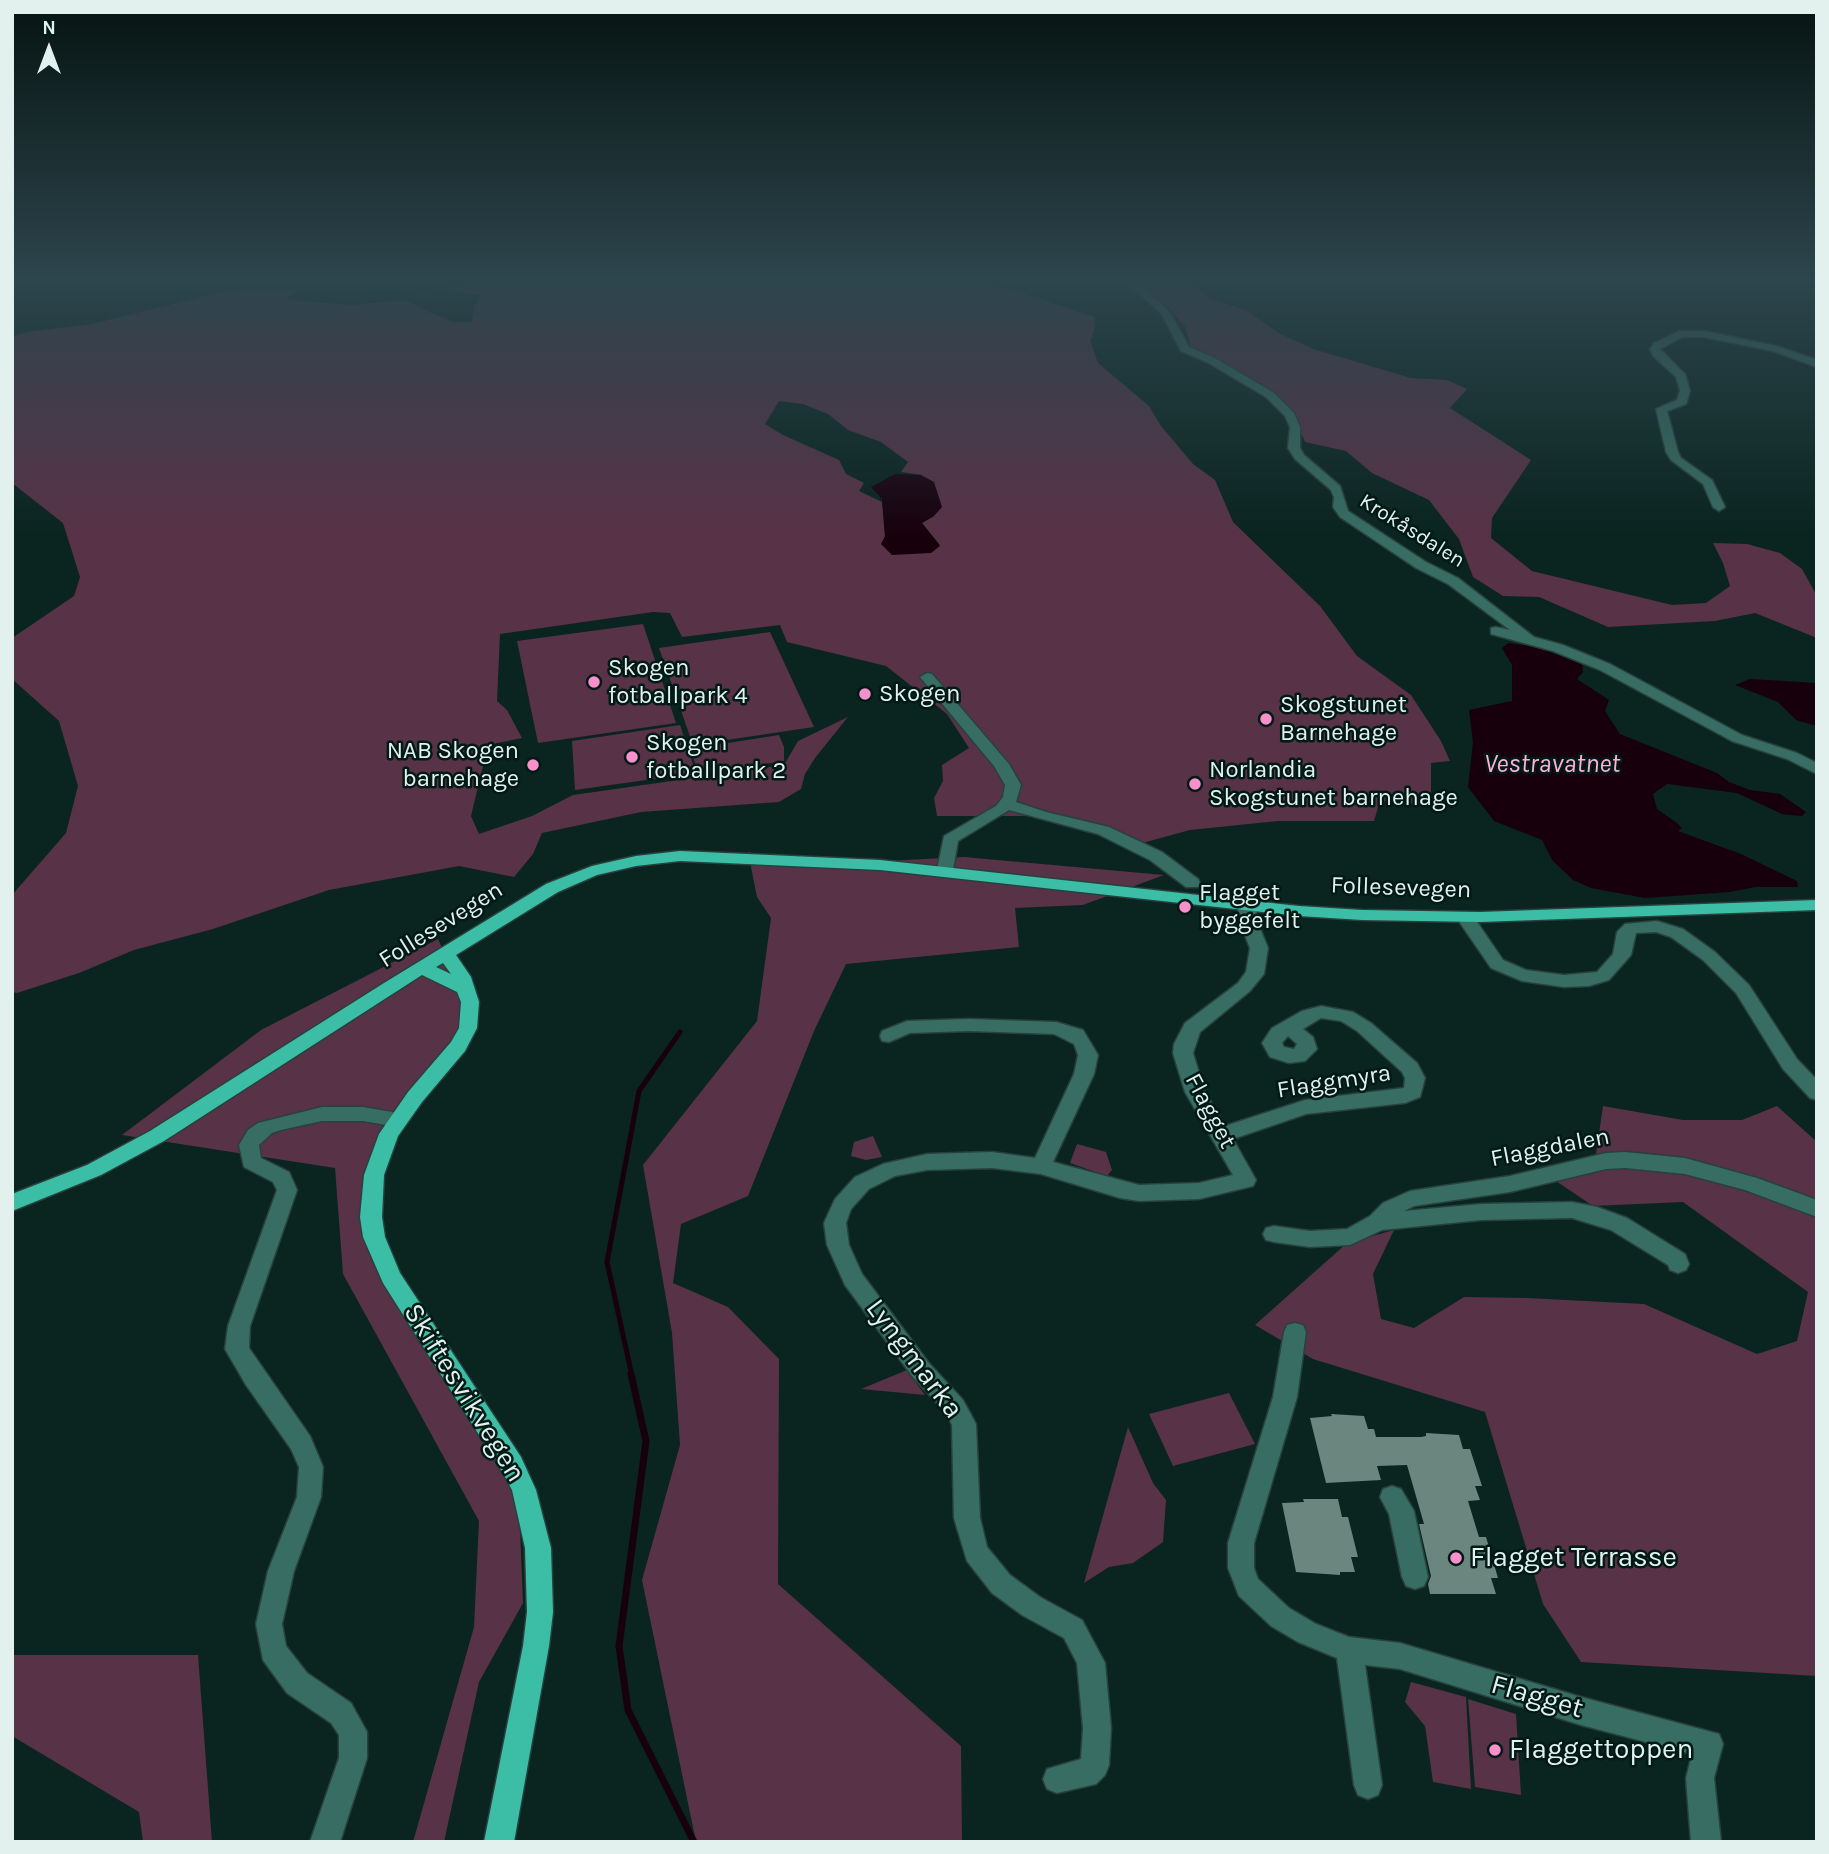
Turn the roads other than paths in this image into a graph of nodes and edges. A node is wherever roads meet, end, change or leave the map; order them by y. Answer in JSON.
{"nodes":[{"id":1,"x":1217,"y":365,"type":"edge"},
{"id":2,"x":1668,"y":365,"type":"edge"},
{"id":3,"x":1719,"y":507,"type":"dead end"},
{"id":4,"x":1496,"y":631,"type":"dead end"},
{"id":5,"x":1528,"y":638,"type":"junction"},
{"id":6,"x":927,"y":677,"type":"dead end"},
{"id":7,"x":1817,"y":769,"type":"edge"},
{"id":8,"x":1006,"y":804,"type":"junction"},
{"id":9,"x":944,"y":870,"type":"junction"},
{"id":10,"x":1192,"y":883,"type":"dead end"},
{"id":11,"x":1247,"y":905,"type":"junction"},
{"id":12,"x":1817,"y":905,"type":"edge"},
{"id":13,"x":1465,"y":917,"type":"junction"},
{"id":14,"x":445,"y":953,"type":"junction"},
{"id":15,"x":422,"y":968,"type":"junction"},
{"id":16,"x":463,"y":987,"type":"junction"},
{"id":17,"x":1291,"y":1028,"type":"dead end"},
{"id":18,"x":889,"y":1036,"type":"dead end"},
{"id":19,"x":1817,"y":1093,"type":"edge"},
{"id":20,"x":398,"y":1120,"type":"junction"},
{"id":21,"x":1222,"y":1135,"type":"junction"},
{"id":22,"x":1041,"y":1166,"type":"junction"},
{"id":23,"x":1246,"y":1180,"type":"joint"},
{"id":24,"x":12,"y":1203,"type":"edge"},
{"id":25,"x":1817,"y":1209,"type":"edge"},
{"id":26,"x":1378,"y":1222,"type":"junction"},
{"id":27,"x":1274,"y":1234,"type":"dead end"},
{"id":28,"x":1678,"y":1264,"type":"dead end"},
{"id":29,"x":1295,"y":1332,"type":"dead end"},
{"id":30,"x":1392,"y":1497,"type":"dead end"},
{"id":31,"x":1415,"y":1577,"type":"dead end"},
{"id":32,"x":1349,"y":1650,"type":"junction"},
{"id":33,"x":1057,"y":1779,"type":"dead end"},
{"id":34,"x":1368,"y":1785,"type":"dead end"},
{"id":35,"x":325,"y":1842,"type":"edge"},
{"id":36,"x":499,"y":1842,"type":"edge"},
{"id":37,"x":1706,"y":1842,"type":"edge"}],
"edges":[{"from":1,"to":5,"type":"street","name":"Krokåsdalen"},
{"from":2,"to":3,"type":"street"},
{"from":4,"to":5,"type":"street","name":"Krokåsdalen"},
{"from":5,"to":7,"type":"street","name":"Krokåsdalen"},
{"from":6,"to":8,"type":"street"},
{"from":8,"to":9,"type":"street"},
{"from":8,"to":10,"type":"street"},
{"from":9,"to":11,"type":"main road","name":"Follesevegen"},
{"from":9,"to":14,"type":"main road","name":"Follesevegen"},
{"from":11,"to":13,"type":"main road","name":"Follesevegen"},
{"from":11,"to":21,"type":"street","name":"Flagget"},
{"from":12,"to":13,"type":"main road","name":"Follesevegen"},
{"from":13,"to":19,"type":"street"},
{"from":14,"to":15,"type":"main road","name":"Follesevegen"},
{"from":14,"to":16,"type":"main road","name":"Skiftesvikvegen"},
{"from":15,"to":16,"type":"main road"},
{"from":15,"to":24,"type":"main road","name":"Follesevegen"},
{"from":16,"to":20,"type":"main road","name":"Skiftesvikvegen"},
{"from":17,"to":21,"type":"street","name":"Flaggmyra"},
{"from":18,"to":22,"type":"street"},
{"from":20,"to":35,"type":"street"},
{"from":20,"to":36,"type":"main road","name":"Skiftesvikvegen"},
{"from":21,"to":23,"type":"street","name":"Flagget"},
{"from":22,"to":23,"type":"street","name":"Lyngmarka"},
{"from":22,"to":33,"type":"street","name":"Lyngmarka"},
{"from":25,"to":26,"type":"street","name":"Flaggdalen"},
{"from":26,"to":27,"type":"street","name":"Flaggdalen"},
{"from":26,"to":28,"type":"street","name":"Flaggdalen"},
{"from":29,"to":32,"type":"street","name":"Flagget"},
{"from":30,"to":31,"type":"street"},
{"from":32,"to":34,"type":"street"},
{"from":32,"to":37,"type":"street","name":"Flagget"}]}
